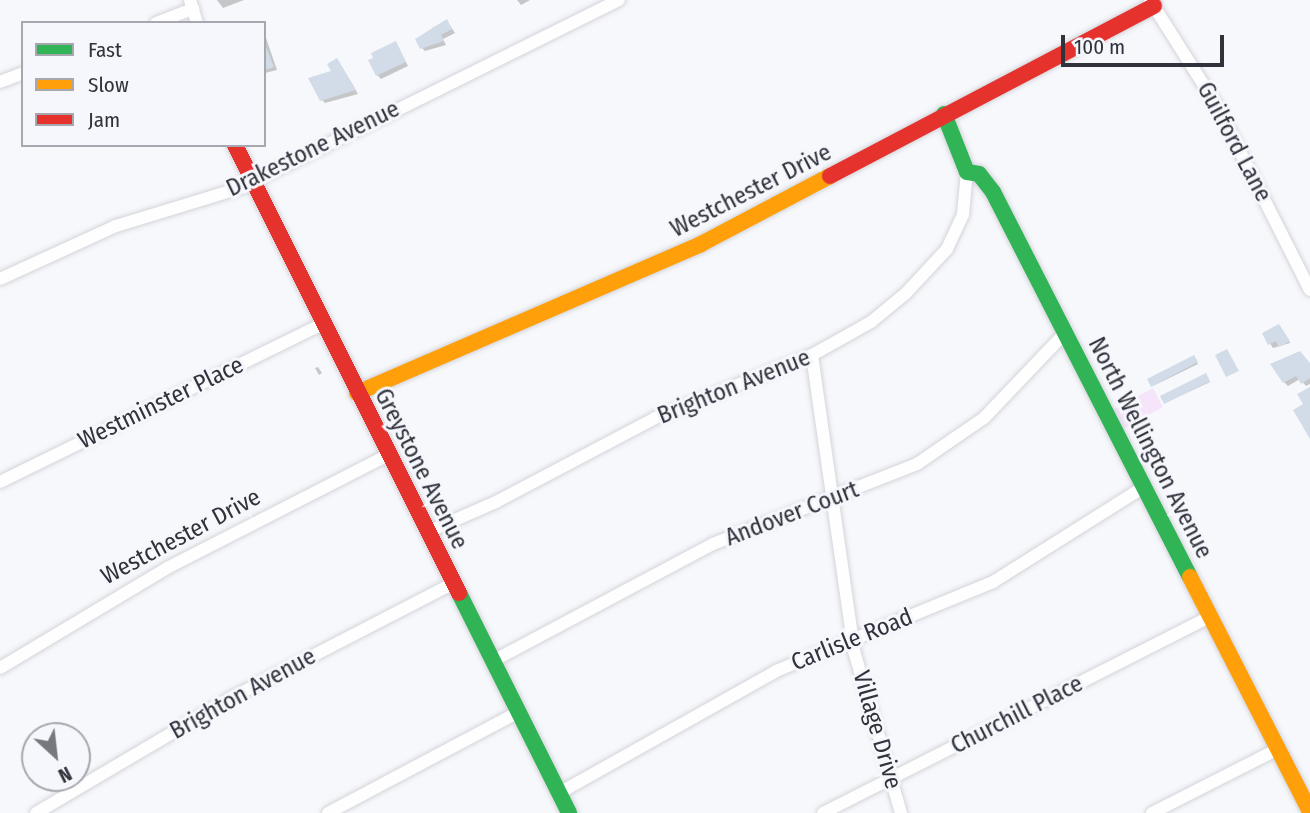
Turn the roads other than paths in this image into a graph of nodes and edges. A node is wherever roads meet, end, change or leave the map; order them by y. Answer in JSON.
{"nodes":[{"id":1,"x":619,"y":0,"type":"edge"},
{"id":2,"x":1152,"y":3,"type":"edge"},
{"id":3,"x":191,"y":4,"type":"edge"},
{"id":4,"x":160,"y":21,"type":"edge"},
{"id":5,"x":196,"y":21,"type":"edge"},
{"id":6,"x":21,"y":74,"type":"edge"},
{"id":7,"x":0,"y":82,"type":"edge"},
{"id":8,"x":944,"y":114,"type":"junction"},
{"id":9,"x":236,"y":147,"type":"edge"},
{"id":10,"x":967,"y":172,"type":"junction"},
{"id":11,"x":251,"y":183,"type":"junction"},
{"id":12,"x":0,"y":279,"type":"edge"},
{"id":13,"x":1310,"y":290,"type":"edge"},
{"id":14,"x":323,"y":324,"type":"junction"},
{"id":15,"x":1065,"y":333,"type":"junction"},
{"id":16,"x":812,"y":355,"type":"junction"},
{"id":17,"x":357,"y":393,"type":"junction"},
{"id":18,"x":388,"y":455,"type":"junction"},
{"id":19,"x":0,"y":482,"type":"edge"},
{"id":20,"x":1144,"y":487,"type":"junction"},
{"id":21,"x":833,"y":498,"type":"junction"},
{"id":22,"x":428,"y":532,"type":"junction"},
{"id":23,"x":454,"y":583,"type":"junction"},
{"id":24,"x":1210,"y":617,"type":"junction"},
{"id":25,"x":852,"y":637,"type":"junction"},
{"id":26,"x":493,"y":661,"type":"junction"},
{"id":27,"x":0,"y":668,"type":"edge"},
{"id":28,"x":519,"y":712,"type":"junction"},
{"id":29,"x":1278,"y":749,"type":"junction"},
{"id":30,"x":891,"y":779,"type":"junction"},
{"id":31,"x":559,"y":793,"type":"junction"},
{"id":32,"x":1310,"y":811,"type":"edge"},
{"id":33,"x":36,"y":813,"type":"edge"},
{"id":34,"x":328,"y":813,"type":"edge"},
{"id":35,"x":569,"y":813,"type":"edge"},
{"id":36,"x":823,"y":813,"type":"edge"},
{"id":37,"x":901,"y":813,"type":"edge"},
{"id":38,"x":1152,"y":813,"type":"edge"}],
"edges":[{"from":1,"to":11,"type":"street","name":"Drakestone Avenue"},
{"from":2,"to":8,"type":"street","name":"Westchester Drive"},
{"from":2,"to":13,"type":"street","name":"Guilford Lane"},
{"from":3,"to":4,"type":"street"},
{"from":3,"to":5,"type":"street"},
{"from":6,"to":7,"type":"street"},
{"from":8,"to":10,"type":"street"},
{"from":8,"to":17,"type":"street","name":"Westchester Drive"},
{"from":9,"to":11,"type":"street","name":"Greystone Avenue"},
{"from":10,"to":15,"type":"street","name":"North Wellington Avenue"},
{"from":10,"to":16,"type":"street","name":"Brighton Avenue"},
{"from":11,"to":12,"type":"street","name":"Drakestone Avenue"},
{"from":11,"to":14,"type":"street","name":"Greystone Avenue"},
{"from":14,"to":17,"type":"street","name":"Greystone Avenue"},
{"from":14,"to":19,"type":"street","name":"Westminster Place"},
{"from":15,"to":20,"type":"street","name":"North Wellington Avenue"},
{"from":15,"to":21,"type":"street","name":"Andover Court"},
{"from":16,"to":21,"type":"street","name":"Village Drive"},
{"from":16,"to":22,"type":"street","name":"Brighton Avenue"},
{"from":17,"to":18,"type":"street","name":"Greystone Avenue"},
{"from":18,"to":22,"type":"street","name":"Greystone Avenue"},
{"from":18,"to":27,"type":"street","name":"Westchester Drive"},
{"from":20,"to":24,"type":"street","name":"North Wellington Avenue"},
{"from":20,"to":25,"type":"street","name":"Carlisle Road"},
{"from":21,"to":25,"type":"street","name":"Village Drive"},
{"from":21,"to":26,"type":"street","name":"Andover Court"},
{"from":22,"to":23,"type":"street","name":"Greystone Avenue"},
{"from":23,"to":26,"type":"street","name":"Greystone Avenue"},
{"from":23,"to":33,"type":"street","name":"Brighton Avenue"},
{"from":24,"to":29,"type":"street","name":"North Wellington Avenue"},
{"from":24,"to":30,"type":"street","name":"Churchill Place"},
{"from":25,"to":30,"type":"street","name":"Village Drive"},
{"from":25,"to":31,"type":"street","name":"Carlisle Road"},
{"from":26,"to":28,"type":"street","name":"Greystone Avenue"},
{"from":28,"to":31,"type":"street","name":"Greystone Avenue"},
{"from":28,"to":34,"type":"street"},
{"from":29,"to":32,"type":"street","name":"North Wellington Avenue"},
{"from":29,"to":38,"type":"street"},
{"from":30,"to":36,"type":"street","name":"Churchill Place"},
{"from":30,"to":37,"type":"street","name":"Village Drive"},
{"from":31,"to":35,"type":"street","name":"Greystone Avenue"}]}
